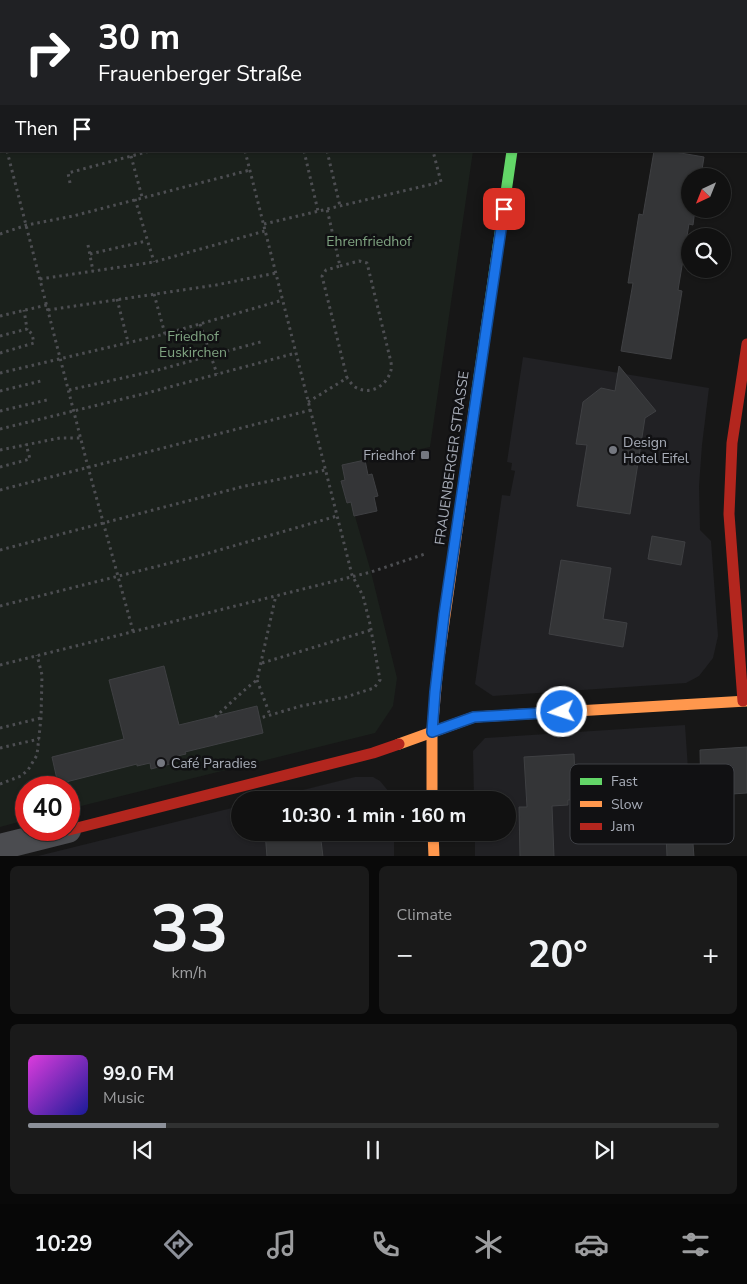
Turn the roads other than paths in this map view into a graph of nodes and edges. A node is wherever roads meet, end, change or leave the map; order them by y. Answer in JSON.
{"nodes":[{"id":1,"x":512,"y":152,"type":"edge"},
{"id":2,"x":747,"y":344,"type":"edge"},
{"id":3,"x":743,"y":399,"type":"edge"},
{"id":4,"x":745,"y":701,"type":"edge"},
{"id":5,"x":432,"y":732,"type":"junction"},
{"id":6,"x":432,"y":791,"type":"edge"},
{"id":7,"x":80,"y":827,"type":"edge"},
{"id":8,"x":24,"y":841,"type":"edge"},
{"id":9,"x":433,"y":841,"type":"edge"},
{"id":10,"x":0,"y":847,"type":"edge"},
{"id":11,"x":434,"y":856,"type":"edge"}],
"edges":[{"from":1,"to":5,"type":"street","name":"FRAUENBERGER STRASSE"},
{"from":2,"to":3,"type":"street"},
{"from":3,"to":4,"type":"street"},
{"from":4,"to":5,"type":"street"},
{"from":5,"to":6,"type":"street","name":"FRAUENBERGER STRASSE"},
{"from":5,"to":7,"type":"street"},
{"from":8,"to":10,"type":"street"},
{"from":9,"to":11,"type":"street"}]}
